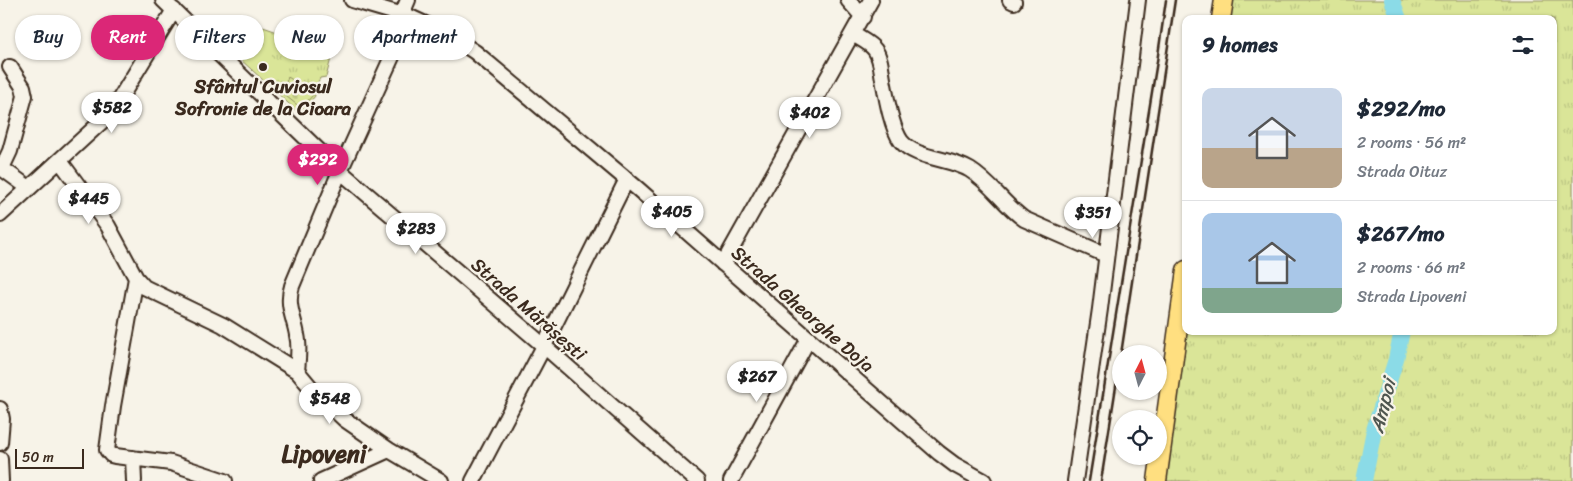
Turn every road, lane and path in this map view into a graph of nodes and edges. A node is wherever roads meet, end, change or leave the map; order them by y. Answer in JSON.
{"nodes":[{"id":1,"x":163,"y":0,"type":"edge"},
{"id":2,"x":352,"y":0,"type":"edge"},
{"id":3,"x":408,"y":0,"type":"edge"},
{"id":4,"x":848,"y":0,"type":"edge"},
{"id":5,"x":871,"y":0,"type":"edge"},
{"id":6,"x":1138,"y":0,"type":"edge"},
{"id":7,"x":1224,"y":0,"type":"edge"},
{"id":8,"x":174,"y":10,"type":"junction"},
{"id":9,"x":406,"y":15,"type":"joint"},
{"id":10,"x":1222,"y":15,"type":"edge"},
{"id":11,"x":863,"y":16,"type":"junction"},
{"id":12,"x":853,"y":34,"type":"junction"},
{"id":13,"x":475,"y":52,"type":"edge"},
{"id":14,"x":387,"y":60,"type":"edge"},
{"id":15,"x":10,"y":67,"type":"dead end"},
{"id":16,"x":60,"y":161,"type":"junction"},
{"id":17,"x":1,"y":168,"type":"edge"},
{"id":18,"x":340,"y":171,"type":"junction"},
{"id":19,"x":627,"y":179,"type":"junction"},
{"id":20,"x":29,"y":188,"type":"junction"},
{"id":21,"x":0,"y":214,"type":"edge"},
{"id":22,"x":1106,"y":255,"type":"junction"},
{"id":23,"x":723,"y":264,"type":"junction"},
{"id":24,"x":136,"y":278,"type":"junction"},
{"id":25,"x":1182,"y":299,"type":"edge"},
{"id":26,"x":808,"y":340,"type":"junction"},
{"id":27,"x":544,"y":346,"type":"junction"},
{"id":28,"x":297,"y":371,"type":"junction"},
{"id":29,"x":0,"y":409,"type":"edge"},
{"id":30,"x":0,"y":443,"type":"edge"},
{"id":31,"x":389,"y":450,"type":"junction"},
{"id":32,"x":133,"y":458,"type":"junction"},
{"id":33,"x":0,"y":459,"type":"edge"},
{"id":34,"x":2,"y":481,"type":"edge"},
{"id":35,"x":134,"y":481,"type":"edge"},
{"id":36,"x":225,"y":481,"type":"edge"},
{"id":37,"x":321,"y":481,"type":"edge"},
{"id":38,"x":441,"y":481,"type":"edge"},
{"id":39,"x":473,"y":481,"type":"edge"},
{"id":40,"x":697,"y":481,"type":"edge"},
{"id":41,"x":730,"y":481,"type":"edge"},
{"id":42,"x":984,"y":481,"type":"edge"},
{"id":43,"x":1074,"y":481,"type":"edge"},
{"id":44,"x":1157,"y":481,"type":"edge"}],
"edges":[{"from":1,"to":8,"type":"street","name":"Strada Mărășești"},
{"from":2,"to":9,"type":"street","name":"Strada Gheorghe Doja"},
{"from":3,"to":9,"type":"street"},
{"from":4,"to":11,"type":"street"},
{"from":5,"to":11,"type":"street"},
{"from":6,"to":22,"type":"street"},
{"from":7,"to":10,"type":"main road"},
{"from":8,"to":16,"type":"street"},
{"from":8,"to":18,"type":"street","name":"Strada Mărășești"},
{"from":11,"to":12,"type":"street"},
{"from":12,"to":22,"type":"street"},
{"from":12,"to":23,"type":"street"},
{"from":13,"to":19,"type":"street","name":"Strada Gheorghe Doja"},
{"from":14,"to":18,"type":"street"},
{"from":15,"to":17,"type":"street"},
{"from":16,"to":20,"type":"street"},
{"from":16,"to":24,"type":"street"},
{"from":17,"to":20,"type":"street"},
{"from":18,"to":27,"type":"street","name":"Strada Mărășești"},
{"from":18,"to":28,"type":"street"},
{"from":19,"to":23,"type":"street","name":"Strada Gheorghe Doja"},
{"from":19,"to":27,"type":"street"},
{"from":20,"to":21,"type":"street"},
{"from":22,"to":43,"type":"street"},
{"from":23,"to":26,"type":"street","name":"Strada Gheorghe Doja"},
{"from":24,"to":28,"type":"street"},
{"from":24,"to":32,"type":"street"},
{"from":25,"to":44,"type":"main road"},
{"from":26,"to":41,"type":"street"},
{"from":26,"to":42,"type":"street","name":"Strada Gheorghe Doja"},
{"from":27,"to":39,"type":"street"},
{"from":27,"to":40,"type":"street","name":"Strada Mărășești"},
{"from":28,"to":31,"type":"street"},
{"from":29,"to":30,"type":"street"},
{"from":31,"to":37,"type":"street"},
{"from":31,"to":38,"type":"street"},
{"from":32,"to":35,"type":"street"},
{"from":32,"to":36,"type":"street"},
{"from":33,"to":34,"type":"street"}]}
